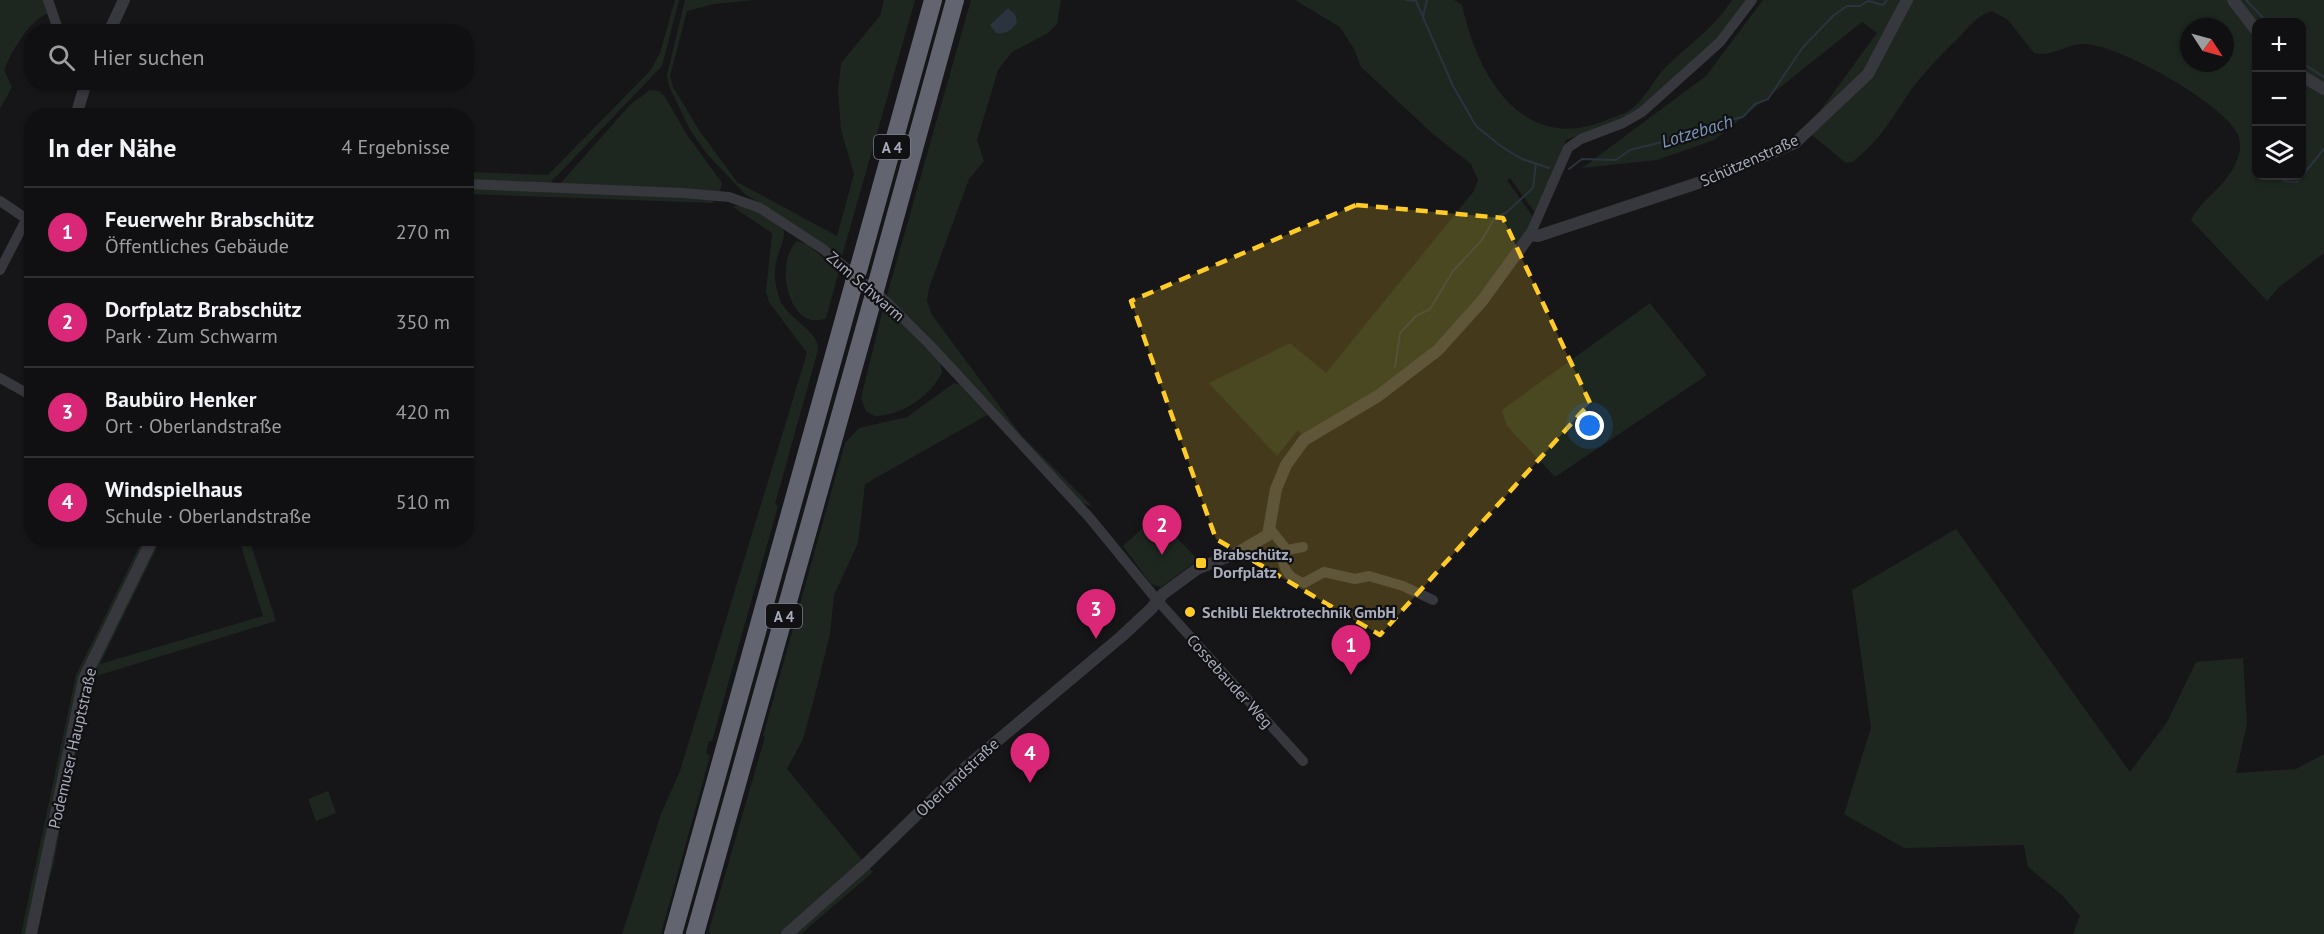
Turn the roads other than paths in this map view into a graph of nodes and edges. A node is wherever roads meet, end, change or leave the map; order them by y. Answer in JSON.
{"nodes":[{"id":1,"x":48,"y":0,"type":"edge"},
{"id":2,"x":124,"y":0,"type":"edge"},
{"id":3,"x":933,"y":0,"type":"edge"},
{"id":4,"x":955,"y":0,"type":"edge"},
{"id":5,"x":1752,"y":0,"type":"edge"},
{"id":6,"x":1907,"y":0,"type":"edge"},
{"id":7,"x":2233,"y":0,"type":"edge"},
{"id":8,"x":56,"y":24,"type":"edge"},
{"id":9,"x":113,"y":24,"type":"edge"},
{"id":10,"x":2252,"y":25,"type":"edge"},
{"id":11,"x":2306,"y":79,"type":"edge"},
{"id":12,"x":2324,"y":89,"type":"edge"},
{"id":13,"x":82,"y":90,"type":"edge"},
{"id":14,"x":78,"y":108,"type":"edge"},
{"id":15,"x":474,"y":184,"type":"edge"},
{"id":16,"x":0,"y":201,"type":"edge"},
{"id":17,"x":24,"y":218,"type":"edge"},
{"id":18,"x":24,"y":229,"type":"edge"},
{"id":19,"x":1530,"y":235,"type":"junction"},
{"id":20,"x":0,"y":270,"type":"edge"},
{"id":21,"x":0,"y":378,"type":"edge"},
{"id":22,"x":24,"y":392,"type":"edge"},
{"id":23,"x":1271,"y":530,"type":"junction"},
{"id":24,"x":149,"y":546,"type":"edge"},
{"id":25,"x":1303,"y":547,"type":"dead end"},
{"id":26,"x":1237,"y":553,"type":"junction"},
{"id":27,"x":1284,"y":553,"type":"junction"},
{"id":28,"x":1157,"y":600,"type":"junction"},
{"id":29,"x":1433,"y":600,"type":"dead end"},
{"id":30,"x":1303,"y":761,"type":"dead end"},
{"id":31,"x":31,"y":934,"type":"edge"},
{"id":32,"x":673,"y":934,"type":"edge"},
{"id":33,"x":695,"y":934,"type":"edge"},
{"id":34,"x":787,"y":934,"type":"edge"}],
"edges":[{"from":1,"to":8,"type":"street"},
{"from":2,"to":9,"type":"street"},
{"from":3,"to":32,"type":"highway","number":"A 4"},
{"from":4,"to":33,"type":"highway","number":"A 4"},
{"from":5,"to":19,"type":"street"},
{"from":6,"to":19,"type":"street","name":"Schützenstraße"},
{"from":7,"to":10,"type":"street"},
{"from":11,"to":12,"type":"street"},
{"from":13,"to":14,"type":"street"},
{"from":15,"to":28,"type":"street","name":"Zum Schwarm"},
{"from":16,"to":17,"type":"street"},
{"from":18,"to":20,"type":"street"},
{"from":19,"to":23,"type":"street"},
{"from":21,"to":22,"type":"street"},
{"from":23,"to":26,"type":"street","name":"Oberlandstraße"},
{"from":23,"to":27,"type":"street"},
{"from":24,"to":31,"type":"street","name":"Podemuser Hauptstraße"},
{"from":25,"to":27,"type":"street"},
{"from":26,"to":27,"type":"street"},
{"from":26,"to":28,"type":"street","name":"Oberlandstraße"},
{"from":27,"to":29,"type":"street"},
{"from":28,"to":30,"type":"street","name":"Cossebauder Weg"},
{"from":28,"to":34,"type":"street","name":"Oberlandstraße"}]}
